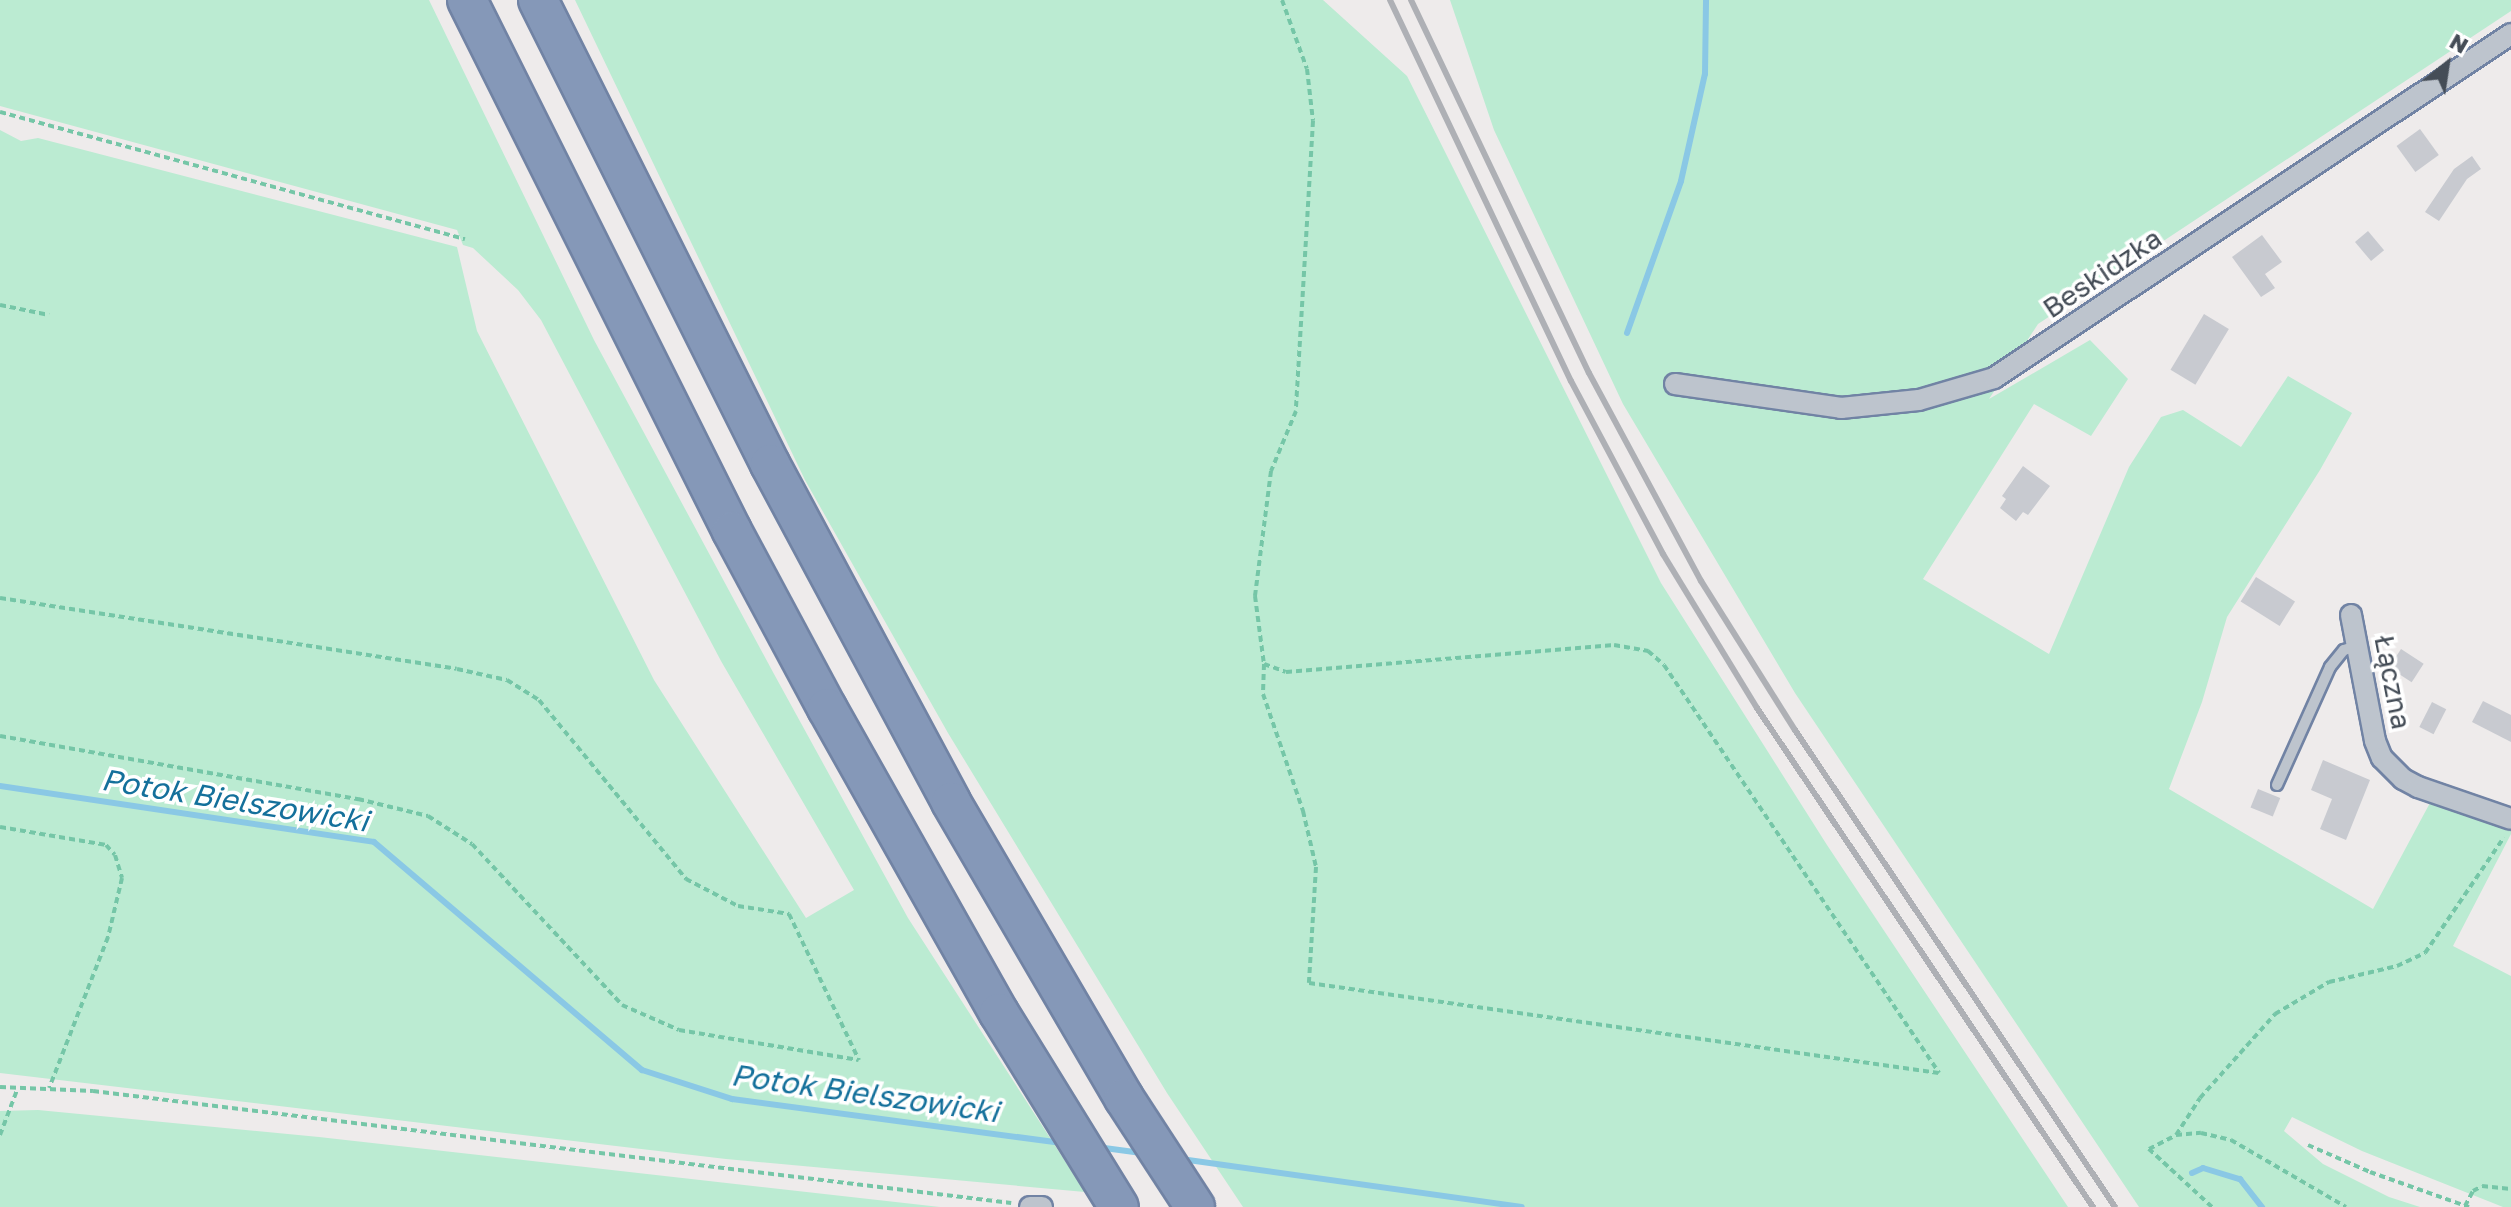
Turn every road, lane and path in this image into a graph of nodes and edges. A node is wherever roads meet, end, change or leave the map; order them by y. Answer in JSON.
{"nodes":[{"id":1,"x":467,"y":0,"type":"edge"},
{"id":2,"x":538,"y":0,"type":"edge"},
{"id":3,"x":1282,"y":0,"type":"edge"},
{"id":4,"x":2511,"y":34,"type":"edge"},
{"id":5,"x":0,"y":112,"type":"edge"},
{"id":6,"x":465,"y":239,"type":"dead end"},
{"id":7,"x":0,"y":305,"type":"edge"},
{"id":8,"x":49,"y":315,"type":"dead end"},
{"id":9,"x":1675,"y":384,"type":"dead end"},
{"id":10,"x":0,"y":598,"type":"edge"},
{"id":11,"x":2351,"y":615,"type":"dead end"},
{"id":12,"x":2356,"y":646,"type":"junction"},
{"id":13,"x":1264,"y":664,"type":"junction"},
{"id":14,"x":0,"y":736,"type":"edge"},
{"id":15,"x":2277,"y":785,"type":"dead end"},
{"id":16,"x":2511,"y":822,"type":"edge"},
{"id":17,"x":0,"y":827,"type":"edge"},
{"id":18,"x":0,"y":1087,"type":"edge"},
{"id":19,"x":49,"y":1088,"type":"junction"},
{"id":20,"x":17,"y":1090,"type":"junction"},
{"id":21,"x":0,"y":1135,"type":"edge"},
{"id":22,"x":2176,"y":1135,"type":"junction"},
{"id":23,"x":2308,"y":1145,"type":"dead end"},
{"id":24,"x":2511,"y":1189,"type":"edge"},
{"id":25,"x":1034,"y":1206,"type":"edge"},
{"id":26,"x":2467,"y":1206,"type":"edge"},
{"id":27,"x":1119,"y":1207,"type":"edge"},
{"id":28,"x":1195,"y":1207,"type":"edge"},
{"id":29,"x":2212,"y":1207,"type":"edge"},
{"id":30,"x":2346,"y":1207,"type":"edge"}],
"edges":[{"from":1,"to":27,"type":"highway"},
{"from":2,"to":28,"type":"highway"},
{"from":3,"to":13,"type":"path"},
{"from":4,"to":9,"type":"street","name":"Beskidzka"},
{"from":5,"to":6,"type":"path"},
{"from":7,"to":8,"type":"path"},
{"from":10,"to":14,"type":"path"},
{"from":11,"to":12,"type":"street","name":"Łączna"},
{"from":12,"to":15,"type":"lane"},
{"from":12,"to":16,"type":"street","name":"Łączna"},
{"from":13,"to":13,"type":"path"},
{"from":16,"to":22,"type":"path"},
{"from":17,"to":19,"type":"path"},
{"from":18,"to":20,"type":"path"},
{"from":19,"to":20,"type":"path"},
{"from":19,"to":25,"type":"path"},
{"from":20,"to":21,"type":"path"},
{"from":22,"to":29,"type":"path"},
{"from":22,"to":30,"type":"path"},
{"from":23,"to":26,"type":"path"},
{"from":24,"to":26,"type":"path"}]}
